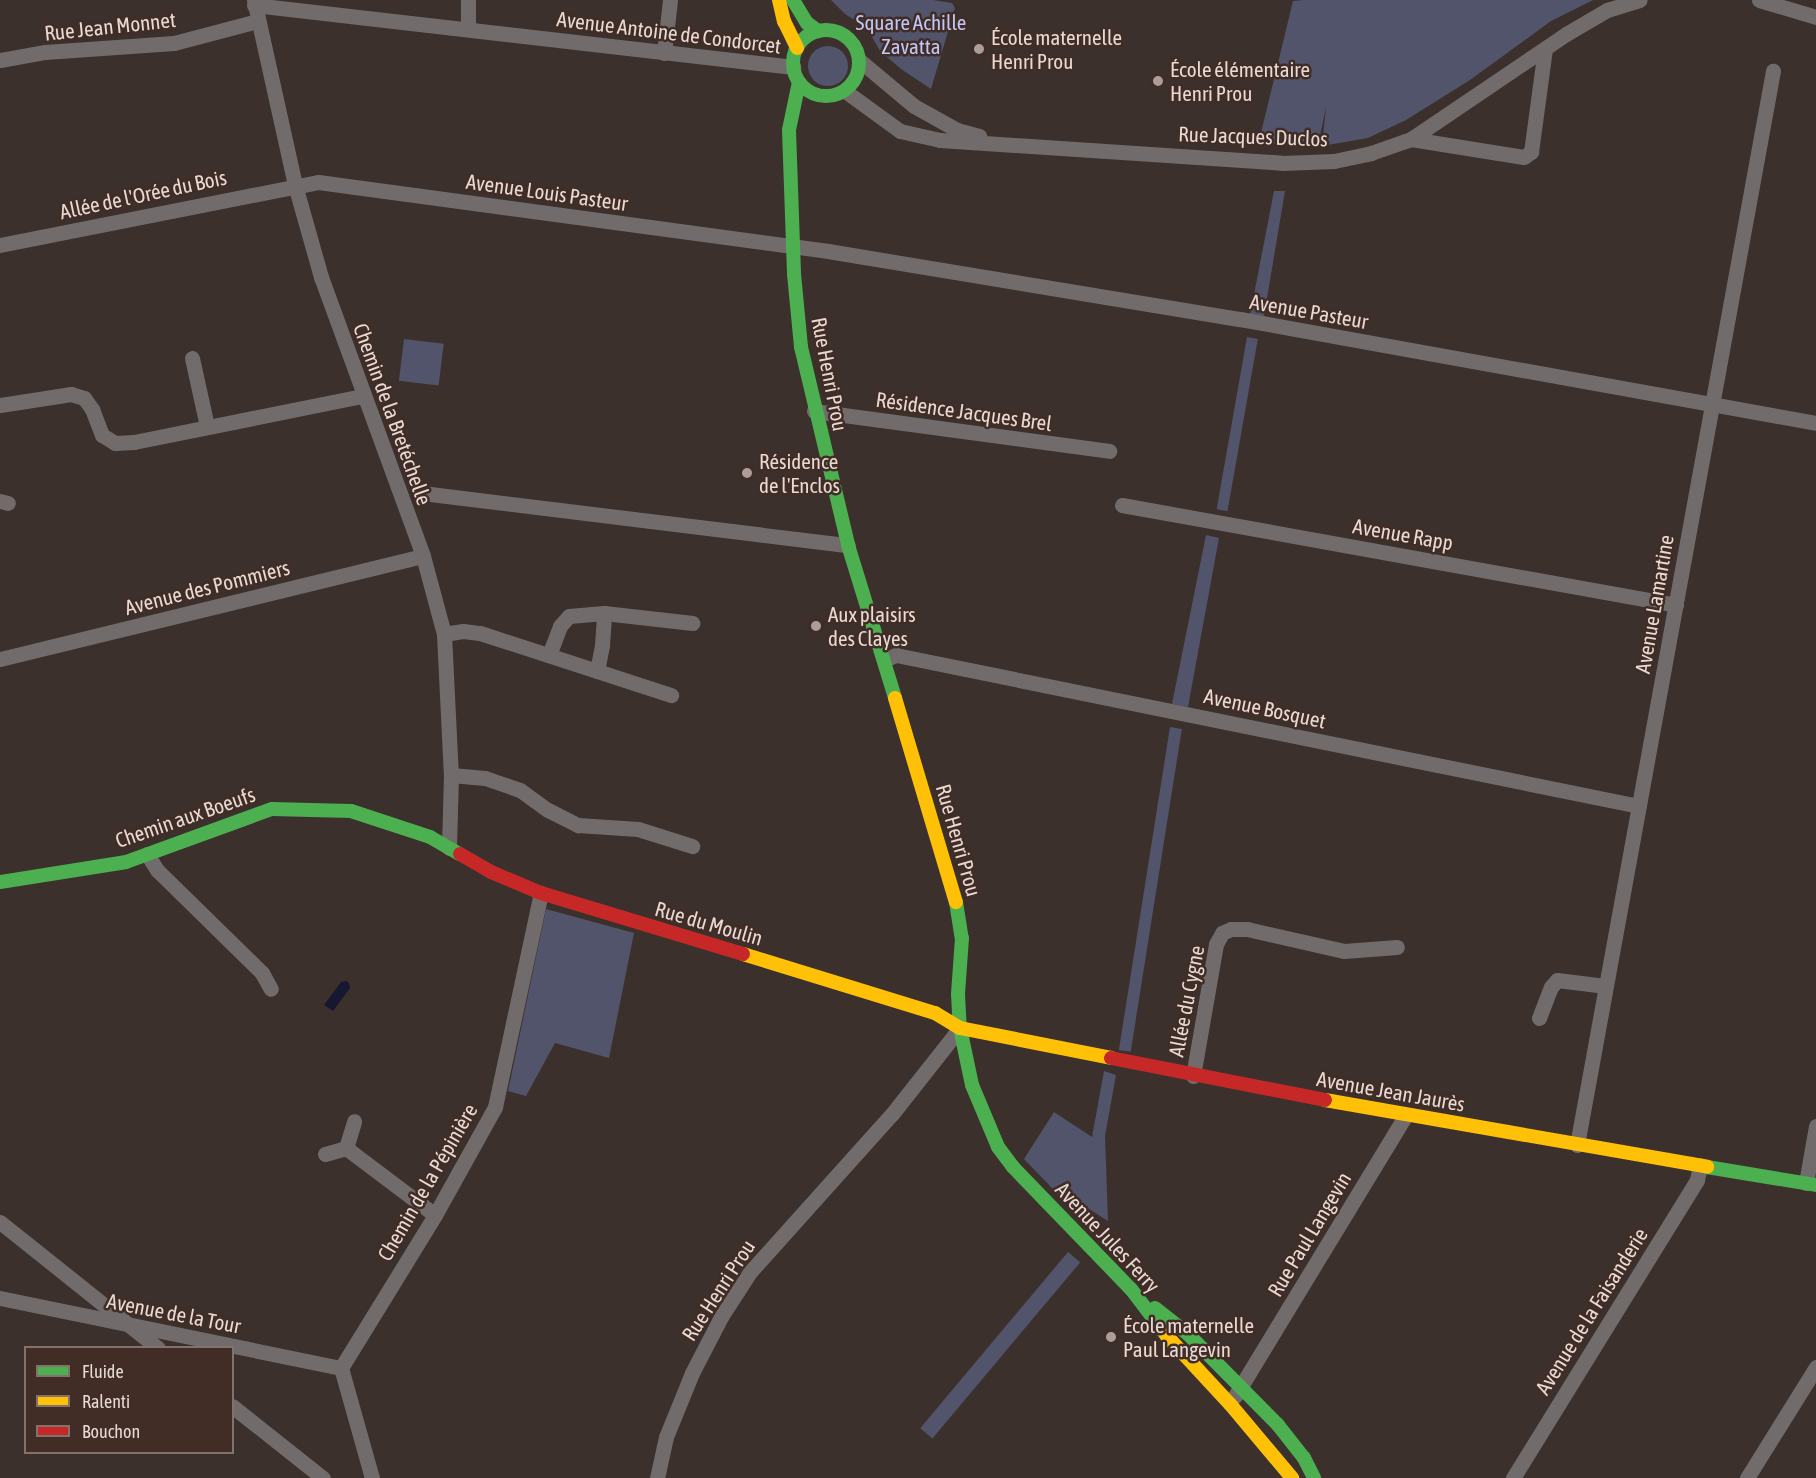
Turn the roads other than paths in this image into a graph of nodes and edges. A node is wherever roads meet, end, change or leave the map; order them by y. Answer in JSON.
{"nodes":[{"id":1,"x":468,"y":0,"type":"edge"},
{"id":2,"x":670,"y":0,"type":"edge"},
{"id":3,"x":779,"y":0,"type":"edge"},
{"id":4,"x":793,"y":0,"type":"edge"},
{"id":5,"x":1640,"y":0,"type":"edge"},
{"id":6,"x":1759,"y":0,"type":"edge"},
{"id":7,"x":255,"y":9,"type":"edge"},
{"id":8,"x":1816,"y":17,"type":"edge"},
{"id":9,"x":468,"y":30,"type":"junction"},
{"id":10,"x":818,"y":31,"type":"junction"},
{"id":11,"x":797,"y":48,"type":"junction"},
{"id":12,"x":1545,"y":49,"type":"junction"},
{"id":13,"x":664,"y":53,"type":"junction"},
{"id":14,"x":0,"y":60,"type":"edge"},
{"id":15,"x":859,"y":60,"type":"junction"},
{"id":16,"x":1773,"y":71,"type":"dead end"},
{"id":17,"x":796,"y":75,"type":"junction"},
{"id":18,"x":845,"y":91,"type":"junction"},
{"id":19,"x":823,"y":96,"type":"junction"},
{"id":20,"x":789,"y":130,"type":"junction"},
{"id":21,"x":1411,"y":139,"type":"junction"},
{"id":22,"x":1002,"y":142,"type":"junction"},
{"id":23,"x":295,"y":185,"type":"junction"},
{"id":24,"x":0,"y":245,"type":"edge"},
{"id":25,"x":794,"y":247,"type":"junction"},
{"id":26,"x":192,"y":358,"type":"dead end"},
{"id":27,"x":363,"y":396,"type":"junction"},
{"id":28,"x":1712,"y":404,"type":"junction"},
{"id":29,"x":0,"y":405,"type":"edge"},
{"id":30,"x":814,"y":411,"type":"junction"},
{"id":31,"x":1816,"y":423,"type":"edge"},
{"id":32,"x":207,"y":426,"type":"junction"},
{"id":33,"x":1109,"y":451,"type":"dead end"},
{"id":34,"x":422,"y":492,"type":"dead end"},
{"id":35,"x":1122,"y":505,"type":"dead end"},
{"id":36,"x":848,"y":545,"type":"junction"},
{"id":37,"x":423,"y":556,"type":"junction"},
{"id":38,"x":1676,"y":605,"type":"junction"},
{"id":39,"x":604,"y":614,"type":"junction"},
{"id":40,"x":692,"y":623,"type":"dead end"},
{"id":41,"x":444,"y":634,"type":"junction"},
{"id":42,"x":549,"y":655,"type":"junction"},
{"id":43,"x":0,"y":659,"type":"edge"},
{"id":44,"x":884,"y":660,"type":"junction"},
{"id":45,"x":597,"y":671,"type":"junction"},
{"id":46,"x":671,"y":695,"type":"dead end"},
{"id":47,"x":451,"y":775,"type":"junction"},
{"id":48,"x":1639,"y":806,"type":"junction"},
{"id":49,"x":692,"y":846,"type":"dead end"},
{"id":50,"x":449,"y":848,"type":"junction"},
{"id":51,"x":147,"y":854,"type":"junction"},
{"id":52,"x":0,"y":882,"type":"edge"},
{"id":53,"x":541,"y":893,"type":"junction"},
{"id":54,"x":1397,"y":947,"type":"dead end"},
{"id":55,"x":1606,"y":986,"type":"junction"},
{"id":56,"x":271,"y":989,"type":"dead end"},
{"id":57,"x":1539,"y":1018,"type":"dead end"},
{"id":58,"x":960,"y":1028,"type":"junction"},
{"id":59,"x":1193,"y":1076,"type":"junction"},
{"id":60,"x":1405,"y":1116,"type":"junction"},
{"id":61,"x":354,"y":1121,"type":"dead end"},
{"id":62,"x":1816,"y":1126,"type":"edge"},
{"id":63,"x":1577,"y":1145,"type":"junction"},
{"id":64,"x":346,"y":1148,"type":"junction"},
{"id":65,"x":325,"y":1154,"type":"dead end"},
{"id":66,"x":1700,"y":1165,"type":"junction"},
{"id":67,"x":1811,"y":1184,"type":"edge"},
{"id":68,"x":435,"y":1215,"type":"junction"},
{"id":69,"x":0,"y":1222,"type":"edge"},
{"id":70,"x":1131,"y":1289,"type":"junction"},
{"id":71,"x":0,"y":1298,"type":"edge"},
{"id":72,"x":130,"y":1325,"type":"junction"},
{"id":73,"x":157,"y":1346,"type":"edge"},
{"id":74,"x":233,"y":1346,"type":"edge"},
{"id":75,"x":234,"y":1346,"type":"edge"},
{"id":76,"x":1816,"y":1366,"type":"edge"},
{"id":77,"x":341,"y":1368,"type":"junction"},
{"id":78,"x":1241,"y":1386,"type":"junction"},
{"id":79,"x":1230,"y":1404,"type":"junction"},
{"id":80,"x":234,"y":1408,"type":"edge"},
{"id":81,"x":323,"y":1478,"type":"edge"},
{"id":82,"x":372,"y":1478,"type":"edge"},
{"id":83,"x":657,"y":1478,"type":"edge"},
{"id":84,"x":1292,"y":1478,"type":"edge"},
{"id":85,"x":1314,"y":1478,"type":"edge"},
{"id":86,"x":1513,"y":1478,"type":"edge"},
{"id":87,"x":1747,"y":1478,"type":"edge"}],
"edges":[{"from":1,"to":9,"type":"street"},
{"from":2,"to":13,"type":"street"},
{"from":3,"to":11,"type":"street"},
{"from":4,"to":10,"type":"street"},
{"from":5,"to":12,"type":"street","name":"Rue Jacques Duclos"},
{"from":6,"to":8,"type":"street"},
{"from":7,"to":9,"type":"street","name":"Avenue Antoine de Condorcet"},
{"from":7,"to":14,"type":"street","name":"Rue Jean Monnet"},
{"from":7,"to":23,"type":"street","name":"Chemin de la Bretéchelle"},
{"from":9,"to":13,"type":"street","name":"Avenue Antoine de Condorcet"},
{"from":10,"to":11,"type":"street"},
{"from":10,"to":15,"type":"street"},
{"from":11,"to":17,"type":"street"},
{"from":12,"to":21,"type":"street","name":"Rue Jacques Duclos"},
{"from":12,"to":21,"type":"street"},
{"from":13,"to":17,"type":"street","name":"Avenue Antoine de Condorcet"},
{"from":15,"to":18,"type":"street"},
{"from":15,"to":22,"type":"street","name":"Rue Jacques Duclos"},
{"from":16,"to":28,"type":"street","name":"Avenue Lamartine"},
{"from":17,"to":19,"type":"street"},
{"from":17,"to":20,"type":"street","name":"Rue Henri Prou"},
{"from":18,"to":19,"type":"street"},
{"from":18,"to":22,"type":"street","name":"Rue Jacques Duclos"},
{"from":19,"to":20,"type":"street"},
{"from":20,"to":25,"type":"street","name":"Rue Henri Prou"},
{"from":21,"to":22,"type":"street","name":"Rue Jacques Duclos"},
{"from":23,"to":24,"type":"street","name":"Allée de l'Orée du Bois"},
{"from":23,"to":25,"type":"street","name":"Avenue Louis Pasteur"},
{"from":23,"to":27,"type":"street","name":"Chemin de la Bretéchelle"},
{"from":25,"to":28,"type":"street","name":"Avenue Pasteur"},
{"from":25,"to":30,"type":"street","name":"Rue Henri Prou"},
{"from":26,"to":32,"type":"street"},
{"from":27,"to":32,"type":"street"},
{"from":27,"to":37,"type":"street","name":"Chemin de la Bretéchelle"},
{"from":28,"to":31,"type":"street","name":"Avenue Pasteur"},
{"from":28,"to":38,"type":"street","name":"Avenue Lamartine"},
{"from":29,"to":32,"type":"street"},
{"from":30,"to":33,"type":"street","name":"Résidence Jacques Brel"},
{"from":30,"to":36,"type":"street","name":"Rue Henri Prou"},
{"from":34,"to":36,"type":"street"},
{"from":35,"to":38,"type":"street","name":"Avenue Rapp"},
{"from":36,"to":44,"type":"street","name":"Rue Henri Prou"},
{"from":37,"to":41,"type":"street","name":"Chemin de la Bretéchelle"},
{"from":37,"to":43,"type":"street","name":"Avenue des Pommiers"},
{"from":38,"to":48,"type":"street","name":"Avenue Lamartine"},
{"from":39,"to":40,"type":"street"},
{"from":39,"to":42,"type":"street"},
{"from":39,"to":45,"type":"street"},
{"from":41,"to":42,"type":"street"},
{"from":41,"to":47,"type":"street","name":"Chemin de la Bretéchelle"},
{"from":42,"to":45,"type":"street"},
{"from":44,"to":48,"type":"street","name":"Avenue Bosquet"},
{"from":44,"to":58,"type":"street","name":"Rue Henri Prou"},
{"from":45,"to":46,"type":"street"},
{"from":47,"to":49,"type":"street"},
{"from":47,"to":50,"type":"street","name":"Chemin de la Bretéchelle"},
{"from":48,"to":55,"type":"street","name":"Avenue Lamartine"},
{"from":50,"to":51,"type":"street","name":"Chemin aux Boeufs"},
{"from":50,"to":53,"type":"street","name":"Rue du Moulin"},
{"from":51,"to":52,"type":"street","name":"Chemin aux Boeufs"},
{"from":51,"to":56,"type":"street"},
{"from":53,"to":58,"type":"street","name":"Rue du Moulin"},
{"from":53,"to":68,"type":"street","name":"Chemin de la Pépinière"},
{"from":54,"to":59,"type":"street","name":"Allée du Cygne"},
{"from":55,"to":57,"type":"street"},
{"from":55,"to":63,"type":"street","name":"Avenue Lamartine"},
{"from":58,"to":59,"type":"street","name":"Avenue Jean Jaurès"},
{"from":58,"to":70,"type":"street","name":"Avenue Jules Ferry"},
{"from":58,"to":83,"type":"street","name":"Rue Henri Prou"},
{"from":59,"to":60,"type":"street","name":"Avenue Jean Jaurès"},
{"from":60,"to":63,"type":"street","name":"Avenue Jean Jaurès"},
{"from":60,"to":78,"type":"street","name":"Rue Paul Langevin"},
{"from":61,"to":64,"type":"street"},
{"from":62,"to":67,"type":"street"},
{"from":63,"to":66,"type":"street","name":"Avenue Jean Jaurès"},
{"from":64,"to":65,"type":"street"},
{"from":64,"to":68,"type":"street"},
{"from":66,"to":67,"type":"street","name":"Avenue Jean Jaurès"},
{"from":66,"to":86,"type":"street","name":"Avenue de la Faisanderie"},
{"from":68,"to":77,"type":"street","name":"Chemin de la Pépinière"},
{"from":69,"to":72,"type":"street"},
{"from":70,"to":78,"type":"street"},
{"from":70,"to":79,"type":"street","name":"Avenue Jules Ferry"},
{"from":71,"to":72,"type":"street","name":"Avenue de la Tour"},
{"from":72,"to":73,"type":"street"},
{"from":72,"to":74,"type":"street","name":"Avenue de la Tour"},
{"from":75,"to":77,"type":"street","name":"Avenue de la Tour"},
{"from":76,"to":87,"type":"street"},
{"from":77,"to":82,"type":"street"},
{"from":78,"to":79,"type":"street","name":"Rue Paul Langevin"},
{"from":78,"to":85,"type":"street"},
{"from":79,"to":84,"type":"street","name":"Avenue Jules Ferry"},
{"from":80,"to":81,"type":"street"}]}
